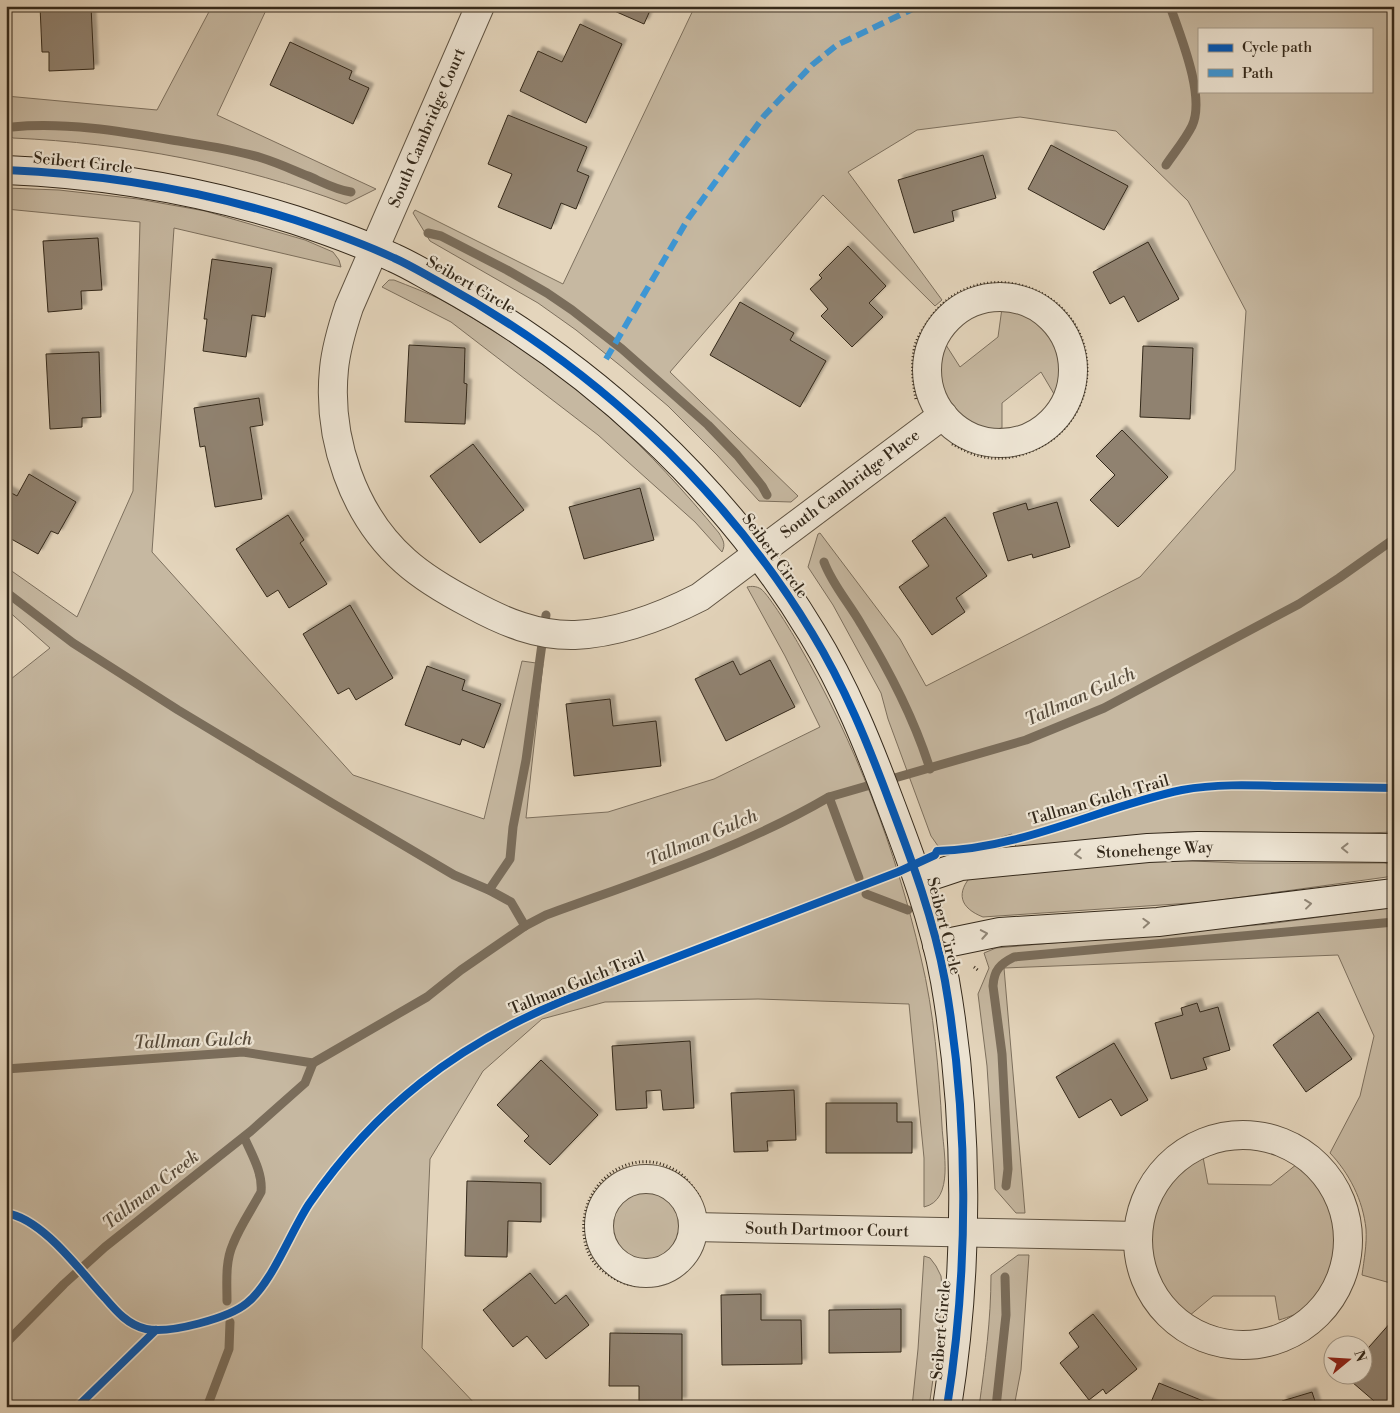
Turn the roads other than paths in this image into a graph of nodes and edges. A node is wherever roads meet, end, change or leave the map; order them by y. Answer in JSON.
{"nodes":[{"id":1,"x":480,"y":6,"type":"edge"},
{"id":2,"x":6,"y":170,"type":"edge"},
{"id":3,"x":374,"y":250,"type":"junction"},
{"id":4,"x":943,"y":415,"type":"junction"},
{"id":5,"x":758,"y":553,"type":"junction"},
{"id":6,"x":1394,"y":848,"type":"edge"},
{"id":7,"x":919,"y":880,"type":"junction"},
{"id":8,"x":1394,"y":893,"type":"edge"},
{"id":9,"x":937,"y":945,"type":"junction"},
{"id":10,"x":693,"y":1227,"type":"dead end"},
{"id":11,"x":962,"y":1233,"type":"junction"},
{"id":12,"x":1138,"y":1236,"type":"junction"},
{"id":13,"x":947,"y":1407,"type":"edge"}],
"edges":[{"from":1,"to":3,"type":"street","name":"South Cambridge Court"},
{"from":2,"to":3,"type":"street","name":"Seibert Circle"},
{"from":3,"to":5,"type":"street","name":"Seibert Circle"},
{"from":3,"to":5,"type":"street","name":"South Cambridge Court"},
{"from":4,"to":4,"type":"street"},
{"from":4,"to":5,"type":"street","name":"South Cambridge Place"},
{"from":5,"to":7,"type":"street","name":"Seibert Circle"},
{"from":6,"to":7,"type":"street","name":"Stonehenge Way","one_way":true},
{"from":7,"to":9,"type":"street","name":"Seibert Circle"},
{"from":9,"to":8,"type":"street","one_way":true},
{"from":9,"to":11,"type":"street","name":"Seibert Circle"},
{"from":10,"to":11,"type":"street","name":"South Dartmoor Court"},
{"from":11,"to":12,"type":"street","name":"South Dartmoor Court"},
{"from":11,"to":13,"type":"street","name":"Seibert Circle"},
{"from":12,"to":12,"type":"street"}]}
